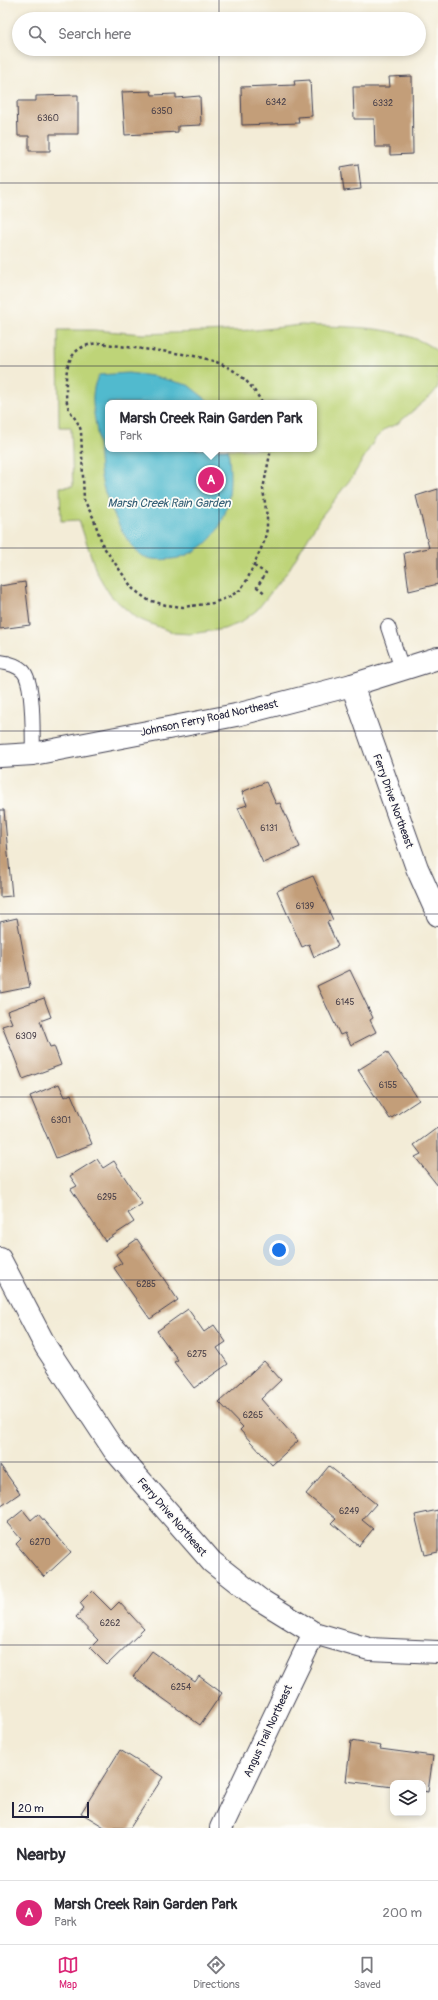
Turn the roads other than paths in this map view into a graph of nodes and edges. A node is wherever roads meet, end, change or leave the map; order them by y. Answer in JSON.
{"nodes":[{"id":1,"x":388,"y":627,"type":"dead end"},
{"id":2,"x":438,"y":658,"type":"edge"},
{"id":3,"x":0,"y":662,"type":"edge"},
{"id":4,"x":402,"y":670,"type":"junction"},
{"id":5,"x":352,"y":685,"type":"junction"},
{"id":6,"x":32,"y":754,"type":"junction"},
{"id":7,"x":0,"y":756,"type":"edge"},
{"id":8,"x":438,"y":915,"type":"edge"},
{"id":9,"x":0,"y":1259,"type":"edge"},
{"id":10,"x":314,"y":1633,"type":"junction"},
{"id":11,"x":438,"y":1652,"type":"edge"},
{"id":12,"x":222,"y":1828,"type":"edge"}],
"edges":[{"from":1,"to":4,"type":"lane"},
{"from":2,"to":4,"type":"street","name":"Johnson Ferry Road Northeast"},
{"from":3,"to":6,"type":"lane"},
{"from":4,"to":5,"type":"street","name":"Johnson Ferry Road Northeast"},
{"from":5,"to":6,"type":"street","name":"Johnson Ferry Road Northeast"},
{"from":5,"to":8,"type":"street","name":"Ferry Drive Northeast"},
{"from":6,"to":7,"type":"street","name":"Johnson Ferry Road Northeast"},
{"from":9,"to":10,"type":"street","name":"Ferry Drive Northeast"},
{"from":10,"to":11,"type":"street","name":"Ferry Drive Northeast"},
{"from":10,"to":12,"type":"street","name":"Angus Trail Northeast"}]}
